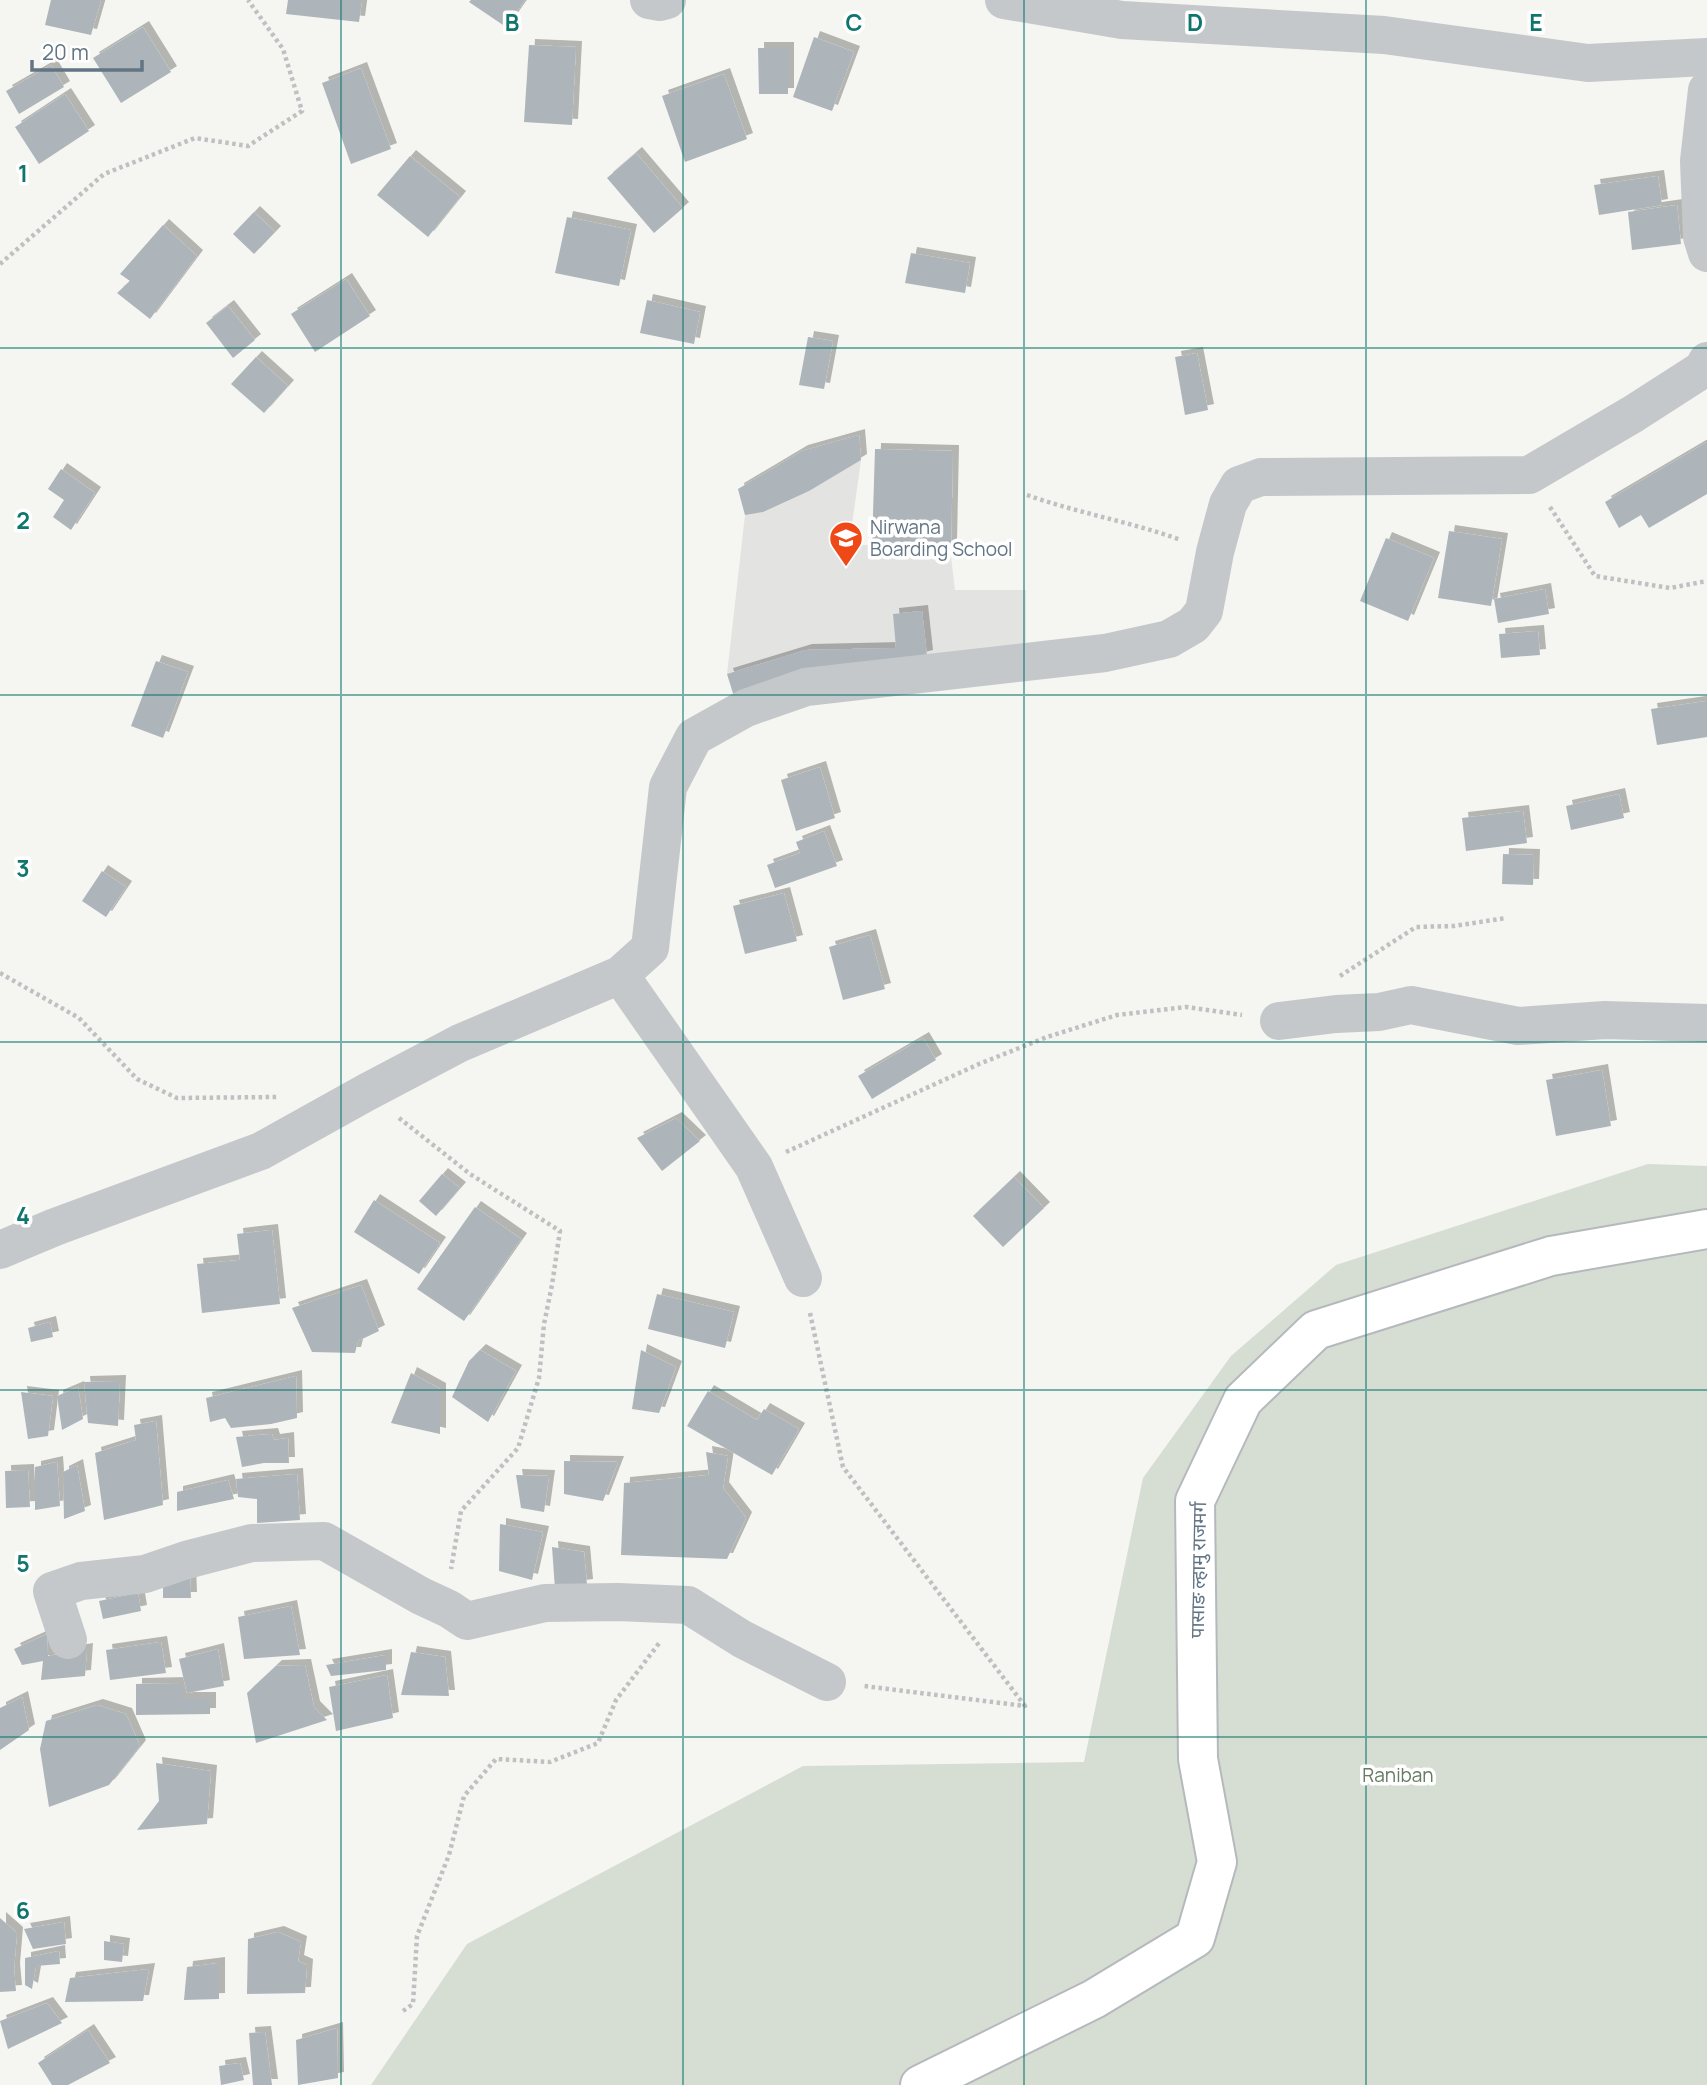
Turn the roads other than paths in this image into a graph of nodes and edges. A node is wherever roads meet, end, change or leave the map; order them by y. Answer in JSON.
{"nodes":[{"id":1,"x":649,"y":0,"type":"edge"},
{"id":2,"x":667,"y":0,"type":"edge"},
{"id":3,"x":1003,"y":0,"type":"edge"},
{"id":4,"x":1707,"y":57,"type":"edge"},
{"id":5,"x":1707,"y":90,"type":"edge"},
{"id":6,"x":1707,"y":253,"type":"edge"},
{"id":7,"x":1707,"y":361,"type":"edge"},
{"id":8,"x":620,"y":975,"type":"junction"},
{"id":9,"x":1279,"y":1021,"type":"road end"},
{"id":10,"x":1707,"y":1023,"type":"edge"},
{"id":11,"x":1707,"y":1229,"type":"edge"},
{"id":12,"x":0,"y":1250,"type":"edge"},
{"id":13,"x":803,"y":1278,"type":"road end"},
{"id":14,"x":68,"y":1640,"type":"dead end"},
{"id":15,"x":827,"y":1682,"type":"road end"},
{"id":16,"x":920,"y":2085,"type":"edge"}],
"edges":[{"from":1,"to":2,"type":"street"},
{"from":3,"to":4,"type":"street"},
{"from":5,"to":6,"type":"street"},
{"from":7,"to":8,"type":"street"},
{"from":8,"to":12,"type":"street"},
{"from":8,"to":13,"type":"street"},
{"from":9,"to":10,"type":"street"},
{"from":11,"to":16,"type":"main road","name":"पासाङ ल्हामु राजमर्ग"},
{"from":14,"to":15,"type":"street"}]}
